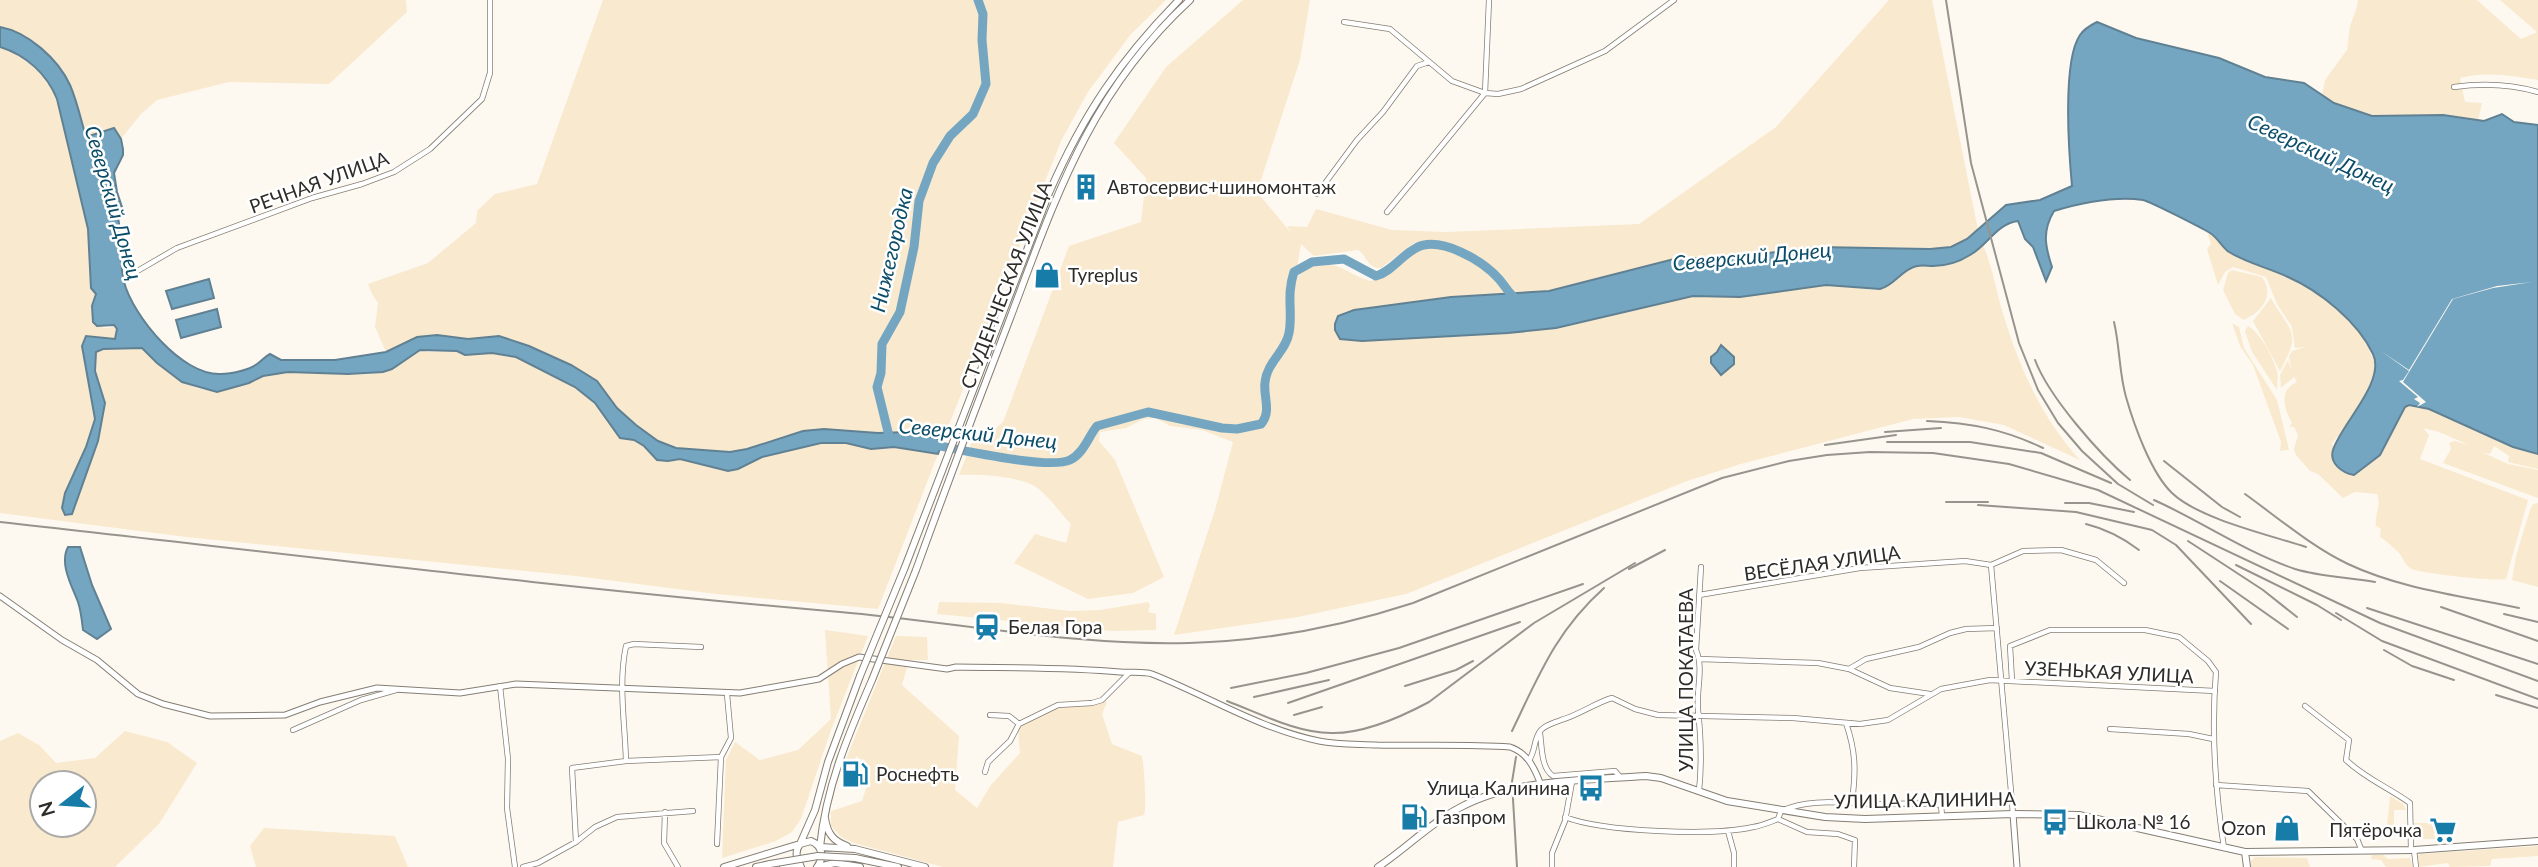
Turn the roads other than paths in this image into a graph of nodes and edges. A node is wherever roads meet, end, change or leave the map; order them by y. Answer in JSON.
{"nodes":[{"id":1,"x":490,"y":0,"type":"edge"},
{"id":2,"x":1179,"y":0,"type":"edge"},
{"id":3,"x":1190,"y":0,"type":"edge"},
{"id":4,"x":1489,"y":0,"type":"edge"},
{"id":5,"x":1675,"y":0,"type":"edge"},
{"id":6,"x":1344,"y":22,"type":"dead end"},
{"id":7,"x":1430,"y":62,"type":"junction"},
{"id":8,"x":2454,"y":88,"type":"dead end"},
{"id":9,"x":2538,"y":92,"type":"edge"},
{"id":10,"x":1485,"y":93,"type":"junction"},
{"id":11,"x":1317,"y":194,"type":"dead end"},
{"id":12,"x":1387,"y":212,"type":"dead end"},
{"id":13,"x":134,"y":273,"type":"dead end"},
{"id":14,"x":1991,"y":565,"type":"junction"},
{"id":15,"x":1701,"y":567,"type":"dead end"},
{"id":16,"x":2124,"y":583,"type":"dead end"},
{"id":17,"x":1699,"y":595,"type":"junction"},
{"id":18,"x":0,"y":596,"type":"edge"},
{"id":19,"x":1997,"y":628,"type":"junction"},
{"id":20,"x":701,"y":647,"type":"dead end"},
{"id":21,"x":1700,"y":659,"type":"junction"},
{"id":22,"x":1849,"y":668,"type":"junction"},
{"id":23,"x":1129,"y":673,"type":"junction"},
{"id":24,"x":2002,"y":680,"type":"junction"},
{"id":25,"x":2012,"y":681,"type":"junction"},
{"id":26,"x":500,"y":686,"type":"junction"},
{"id":27,"x":399,"y":689,"type":"junction"},
{"id":28,"x":622,"y":689,"type":"junction"},
{"id":29,"x":2215,"y":691,"type":"junction"},
{"id":30,"x":727,"y":694,"type":"junction"},
{"id":31,"x":1931,"y":694,"type":"junction"},
{"id":32,"x":2305,"y":706,"type":"dead end"},
{"id":33,"x":990,"y":715,"type":"dead end"},
{"id":34,"x":1700,"y":717,"type":"junction"},
{"id":35,"x":1846,"y":723,"type":"junction"},
{"id":36,"x":1019,"y":724,"type":"junction"},
{"id":37,"x":2110,"y":729,"type":"dead end"},
{"id":38,"x":293,"y":730,"type":"dead end"},
{"id":39,"x":1539,"y":732,"type":"junction"},
{"id":40,"x":2214,"y":739,"type":"junction"},
{"id":41,"x":721,"y":757,"type":"junction"},
{"id":42,"x":1529,"y":760,"type":"junction"},
{"id":43,"x":626,"y":761,"type":"junction"},
{"id":44,"x":985,"y":772,"type":"dead end"},
{"id":45,"x":1621,"y":778,"type":"junction"},
{"id":46,"x":1572,"y":782,"type":"junction"},
{"id":47,"x":1541,"y":785,"type":"junction"},
{"id":48,"x":2216,"y":785,"type":"junction"},
{"id":49,"x":1699,"y":792,"type":"junction"},
{"id":50,"x":1852,"y":802,"type":"junction"},
{"id":51,"x":825,"y":809,"type":"junction"},
{"id":52,"x":693,"y":811,"type":"dead end"},
{"id":53,"x":1781,"y":811,"type":"junction"},
{"id":54,"x":665,"y":812,"type":"junction"},
{"id":55,"x":2013,"y":814,"type":"junction"},
{"id":56,"x":1942,"y":816,"type":"junction"},
{"id":57,"x":1565,"y":817,"type":"junction"},
{"id":58,"x":1778,"y":819,"type":"junction"},
{"id":59,"x":1728,"y":831,"type":"junction"},
{"id":60,"x":2538,"y":841,"type":"edge"},
{"id":61,"x":576,"y":842,"type":"junction"},
{"id":62,"x":717,"y":844,"type":"dead end"},
{"id":63,"x":800,"y":844,"type":"junction"},
{"id":64,"x":820,"y":847,"type":"junction"},
{"id":65,"x":855,"y":849,"type":"junction"},
{"id":66,"x":2224,"y":849,"type":"junction"},
{"id":67,"x":2413,"y":850,"type":"junction"},
{"id":68,"x":2245,"y":852,"type":"junction"},
{"id":69,"x":2362,"y":852,"type":"junction"},
{"id":70,"x":818,"y":866,"type":"edge"},
{"id":71,"x":515,"y":867,"type":"edge"},
{"id":72,"x":523,"y":867,"type":"edge"},
{"id":73,"x":678,"y":867,"type":"edge"},
{"id":74,"x":724,"y":867,"type":"edge"},
{"id":75,"x":756,"y":867,"type":"edge"},
{"id":76,"x":783,"y":867,"type":"edge"},
{"id":77,"x":801,"y":867,"type":"edge"},
{"id":78,"x":836,"y":867,"type":"edge"},
{"id":79,"x":844,"y":867,"type":"edge"},
{"id":80,"x":860,"y":867,"type":"edge"},
{"id":81,"x":898,"y":867,"type":"edge"},
{"id":82,"x":925,"y":867,"type":"edge"},
{"id":83,"x":1378,"y":867,"type":"edge"},
{"id":84,"x":1552,"y":867,"type":"edge"},
{"id":85,"x":1734,"y":867,"type":"edge"},
{"id":86,"x":1854,"y":867,"type":"edge"},
{"id":87,"x":2017,"y":867,"type":"edge"},
{"id":88,"x":2247,"y":867,"type":"edge"},
{"id":89,"x":2416,"y":867,"type":"edge"}],
"edges":[{"from":1,"to":13,"type":"street","name":"РЕЧНАЯ УЛИЦА"},
{"from":2,"to":63,"type":"main road","name":"СТУДЕНЧЕСКАЯ УЛИЦА","bridge":true},
{"from":3,"to":51,"type":"main road","name":"СТУДЕНЧЕСКАЯ УЛИЦА","bridge":true},
{"from":4,"to":10,"type":"street"},
{"from":5,"to":10,"type":"street"},
{"from":6,"to":7,"type":"street"},
{"from":7,"to":10,"type":"street"},
{"from":7,"to":11,"type":"street"},
{"from":8,"to":9,"type":"street"},
{"from":10,"to":12,"type":"street"},
{"from":14,"to":16,"type":"street"},
{"from":14,"to":17,"type":"street","name":"ВЕСЁЛАЯ УЛИЦА"},
{"from":14,"to":19,"type":"street"},
{"from":15,"to":17,"type":"street","name":"УЛИЦА ПОКАТАЕВА"},
{"from":17,"to":21,"type":"street","name":"УЛИЦА ПОКАТАЕВА"},
{"from":18,"to":27,"type":"street"},
{"from":19,"to":22,"type":"street"},
{"from":19,"to":24,"type":"street"},
{"from":20,"to":28,"type":"street"},
{"from":21,"to":22,"type":"street"},
{"from":21,"to":34,"type":"street","name":"УЛИЦА ПОКАТАЕВА"},
{"from":22,"to":31,"type":"street"},
{"from":23,"to":30,"type":"street"},
{"from":23,"to":36,"type":"street"},
{"from":23,"to":42,"type":"street"},
{"from":24,"to":25,"type":"street","name":"УЗЕНЬКАЯ УЛИЦА"},
{"from":24,"to":31,"type":"street","name":"УЗЕНЬКАЯ УЛИЦА"},
{"from":24,"to":55,"type":"street"},
{"from":25,"to":29,"type":"street","name":"УЗЕНЬКАЯ УЛИЦА"},
{"from":25,"to":29,"type":"street"},
{"from":26,"to":27,"type":"street"},
{"from":26,"to":28,"type":"street"},
{"from":26,"to":71,"type":"street"},
{"from":27,"to":38,"type":"street"},
{"from":28,"to":30,"type":"street"},
{"from":28,"to":43,"type":"street"},
{"from":29,"to":40,"type":"street"},
{"from":30,"to":41,"type":"street"},
{"from":31,"to":35,"type":"street"},
{"from":32,"to":67,"type":"street"},
{"from":33,"to":36,"type":"street"},
{"from":34,"to":35,"type":"street"},
{"from":34,"to":39,"type":"street"},
{"from":34,"to":49,"type":"street","name":"УЛИЦА ПОКАТАЕВА"},
{"from":35,"to":50,"type":"street"},
{"from":36,"to":44,"type":"street"},
{"from":37,"to":40,"type":"street"},
{"from":39,"to":42,"type":"street"},
{"from":39,"to":45,"type":"street"},
{"from":40,"to":48,"type":"street"},
{"from":41,"to":43,"type":"street"},
{"from":41,"to":62,"type":"street"},
{"from":42,"to":47,"type":"street"},
{"from":43,"to":61,"type":"street"},
{"from":45,"to":46,"type":"main road","name":"УЛИЦА КАЛИНИНА"},
{"from":45,"to":49,"type":"main road","name":"УЛИЦА КАЛИНИНА"},
{"from":46,"to":47,"type":"main road","name":"УЛИЦА КАЛИНИНА"},
{"from":46,"to":57,"type":"street"},
{"from":47,"to":83,"type":"main road","name":"УЛИЦА КАЛИНИНА"},
{"from":48,"to":66,"type":"street"},
{"from":48,"to":69,"type":"street"},
{"from":49,"to":53,"type":"main road","name":"УЛИЦА КАЛИНИНА"},
{"from":50,"to":53,"type":"street"},
{"from":50,"to":56,"type":"street"},
{"from":51,"to":64,"type":"main road","name":"СТУДЕНЧЕСКАЯ УЛИЦА"},
{"from":51,"to":65,"type":"main road"},
{"from":52,"to":54,"type":"street"},
{"from":53,"to":56,"type":"main road","name":"УЛИЦА КАЛИНИНА"},
{"from":53,"to":58,"type":"street"},
{"from":54,"to":61,"type":"street"},
{"from":54,"to":73,"type":"street"},
{"from":55,"to":56,"type":"main road","name":"УЛИЦА КАЛИНИНА"},
{"from":55,"to":66,"type":"main road","name":"УЛИЦА КАЛИНИНА"},
{"from":55,"to":87,"type":"street"},
{"from":57,"to":59,"type":"street"},
{"from":57,"to":84,"type":"street"},
{"from":58,"to":59,"type":"street"},
{"from":58,"to":86,"type":"street"},
{"from":59,"to":85,"type":"street"},
{"from":60,"to":67,"type":"main road","name":"УЛИЦА КАЛИНИНА"},
{"from":61,"to":72,"type":"street"},
{"from":63,"to":64,"type":"main road"},
{"from":63,"to":74,"type":"main road"},
{"from":63,"to":77,"type":"main road"},
{"from":64,"to":65,"type":"main road"},
{"from":64,"to":70,"type":"main road","name":"СТУДЕНЧЕСКАЯ УЛИЦА"},
{"from":65,"to":82,"type":"main road"},
{"from":66,"to":68,"type":"main road","name":"УЛИЦА КАЛИНИНА"},
{"from":67,"to":69,"type":"main road","name":"УЛИЦА КАЛИНИНА"},
{"from":67,"to":89,"type":"street"},
{"from":68,"to":69,"type":"main road","name":"УЛИЦА КАЛИНИНА"},
{"from":68,"to":88,"type":"main road"},
{"from":70,"to":80,"type":"main road"},
{"from":75,"to":81,"type":"main road","bridge":true},
{"from":76,"to":77,"type":"main road"},
{"from":78,"to":79,"type":"main road"}]}
